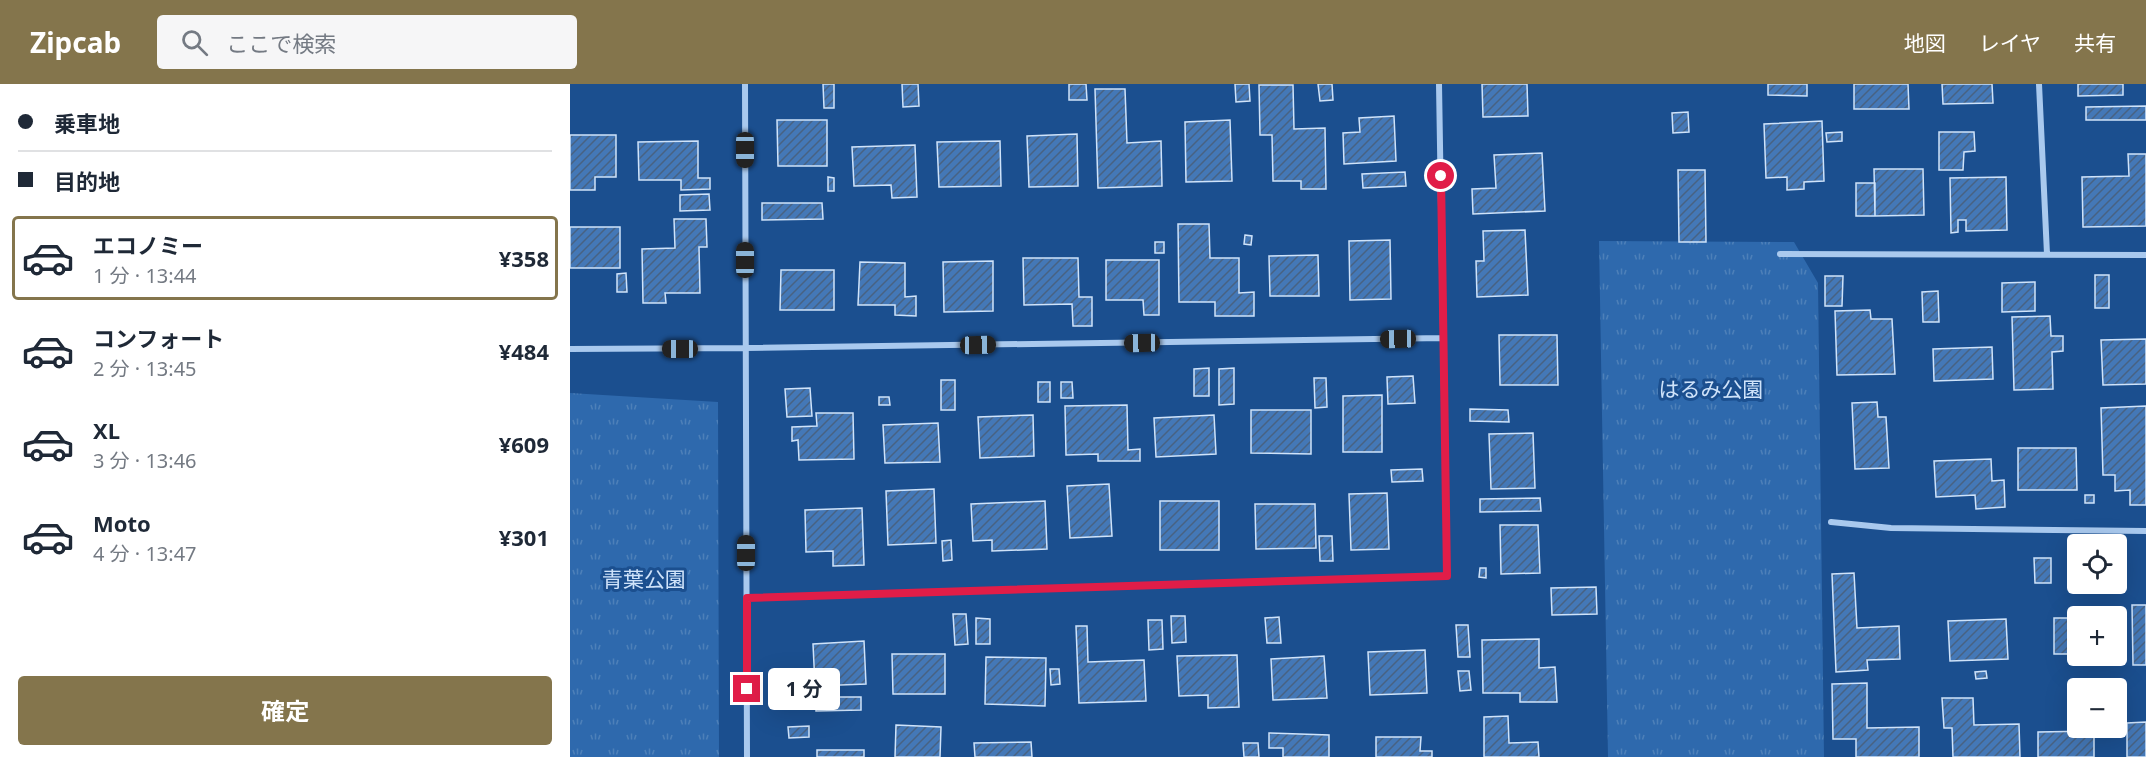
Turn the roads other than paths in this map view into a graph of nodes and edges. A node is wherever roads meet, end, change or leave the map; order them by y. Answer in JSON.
{"nodes":[{"id":1,"x":745,"y":84,"type":"edge"},
{"id":2,"x":1439,"y":84,"type":"edge"},
{"id":3,"x":2039,"y":84,"type":"edge"},
{"id":4,"x":1780,"y":254,"type":"dead end"},
{"id":5,"x":2047,"y":254,"type":"junction"},
{"id":6,"x":2146,"y":255,"type":"edge"},
{"id":7,"x":1444,"y":338,"type":"junction"},
{"id":8,"x":746,"y":348,"type":"junction"},
{"id":9,"x":570,"y":349,"type":"edge"},
{"id":10,"x":1831,"y":522,"type":"dead end"},
{"id":11,"x":2146,"y":531,"type":"edge"},
{"id":12,"x":747,"y":598,"type":"junction"},
{"id":13,"x":747,"y":757,"type":"edge"}],
"edges":[{"from":1,"to":8,"type":"street"},
{"from":2,"to":7,"type":"street"},
{"from":3,"to":5,"type":"street"},
{"from":4,"to":5,"type":"street"},
{"from":5,"to":6,"type":"street"},
{"from":7,"to":8,"type":"street"},
{"from":7,"to":12,"type":"street"},
{"from":8,"to":9,"type":"street"},
{"from":8,"to":12,"type":"street"},
{"from":10,"to":11,"type":"street"},
{"from":12,"to":13,"type":"street"}]}
